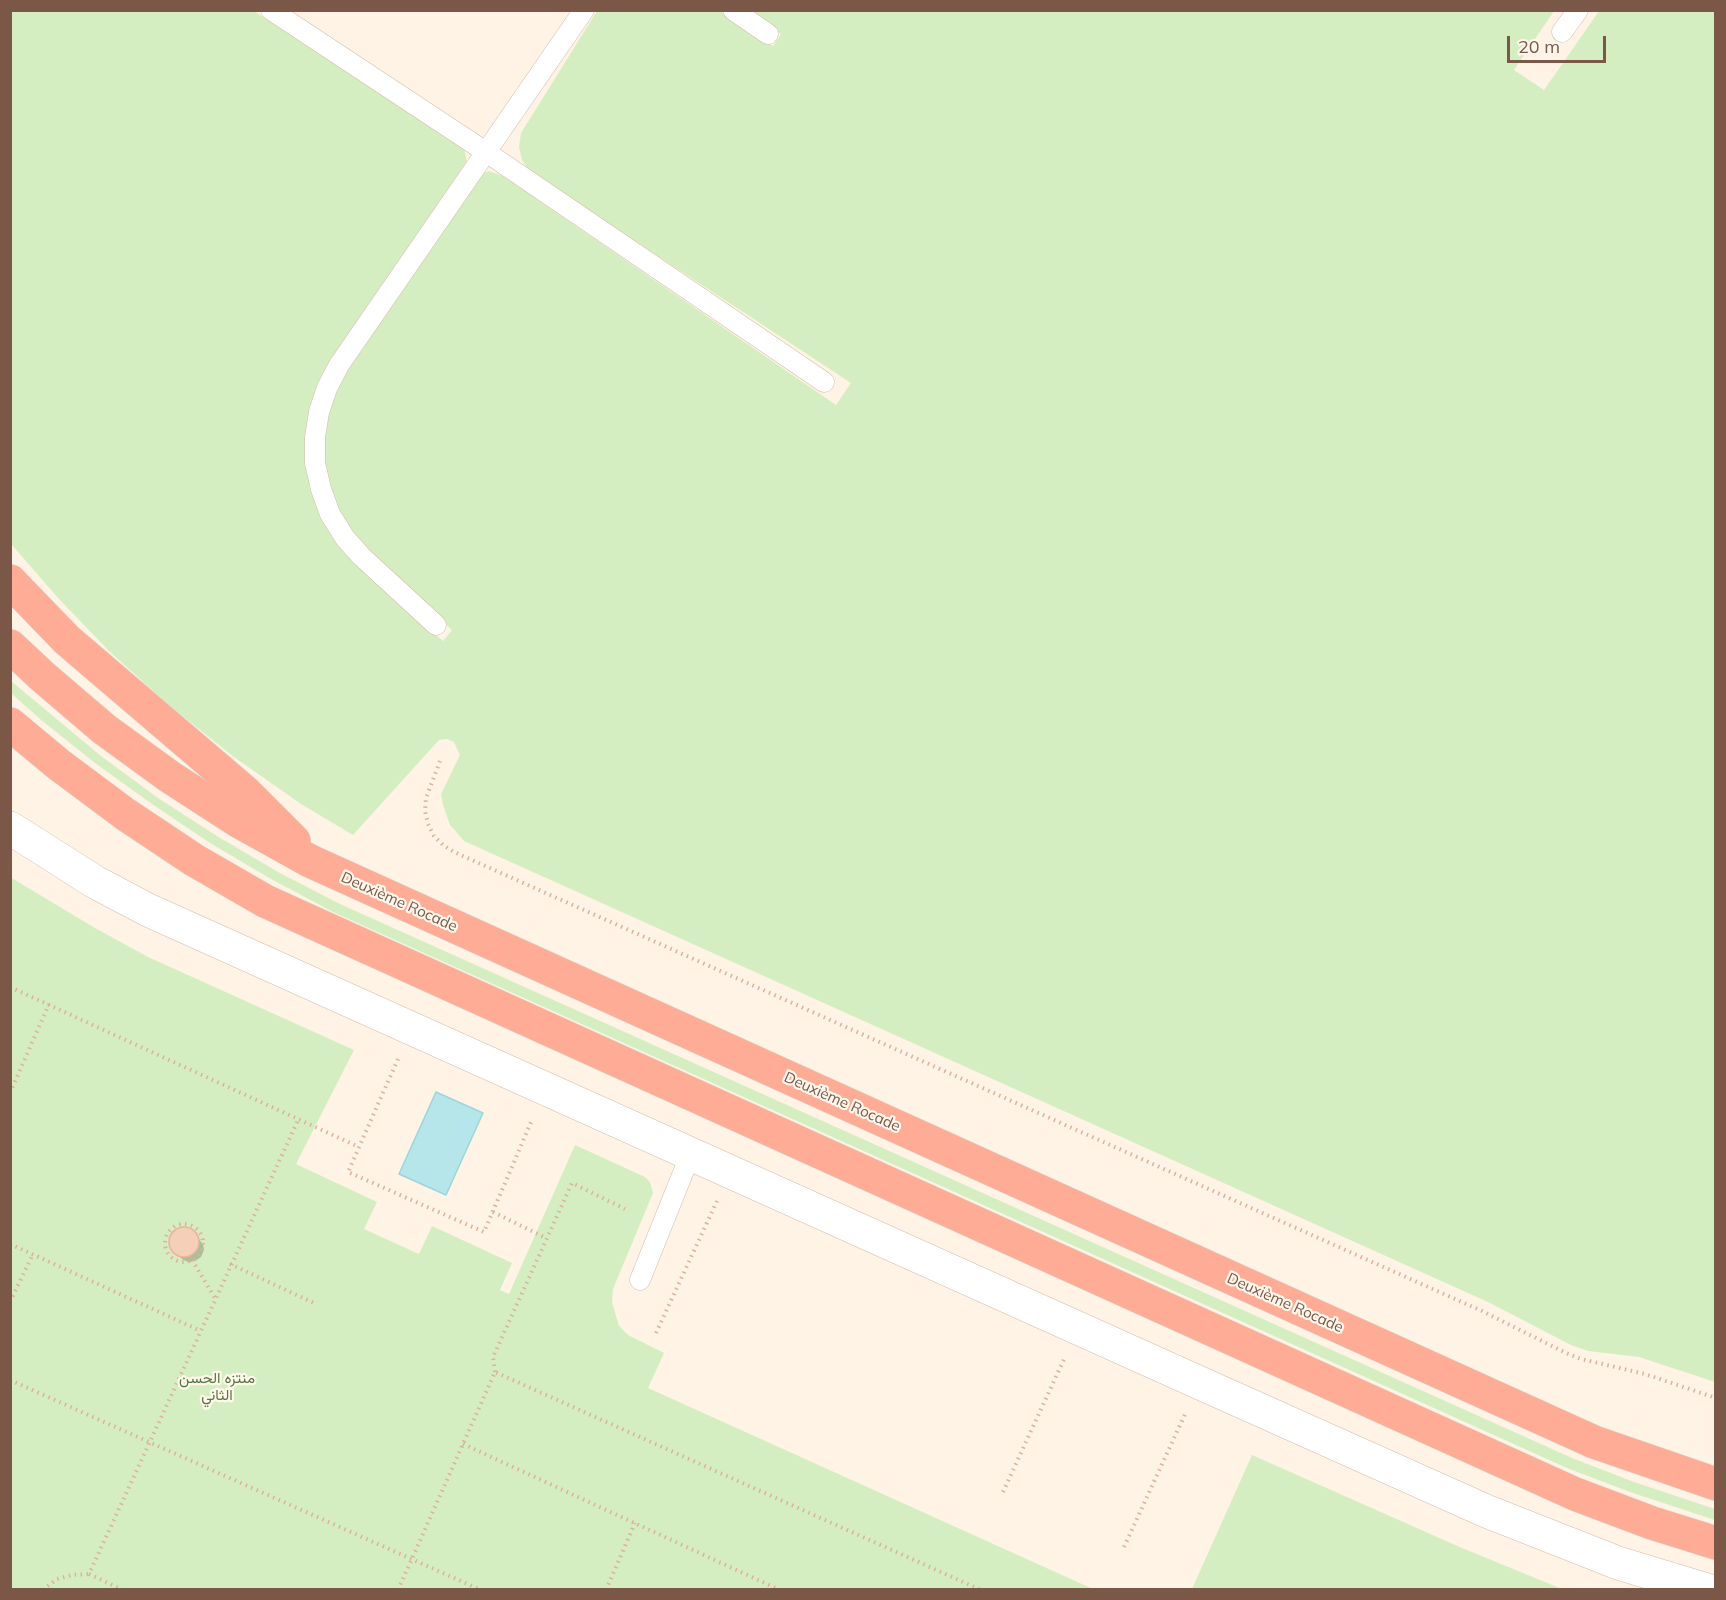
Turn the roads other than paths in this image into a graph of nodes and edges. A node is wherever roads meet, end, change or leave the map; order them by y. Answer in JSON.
{"nodes":[{"id":1,"x":271,"y":10,"type":"edge"},
{"id":2,"x":584,"y":10,"type":"edge"},
{"id":3,"x":734,"y":10,"type":"edge"},
{"id":4,"x":1578,"y":10,"type":"edge"},
{"id":5,"x":1562,"y":32,"type":"dead end"},
{"id":6,"x":768,"y":34,"type":"dead end"},
{"id":7,"x":486,"y":152,"type":"junction"},
{"id":8,"x":824,"y":382,"type":"dead end"},
{"id":9,"x":10,"y":581,"type":"edge"},
{"id":10,"x":436,"y":625,"type":"dead end"},
{"id":11,"x":10,"y":646,"type":"edge"},
{"id":12,"x":10,"y":724,"type":"edge"},
{"id":13,"x":10,"y":754,"type":"edge"},
{"id":14,"x":124,"y":814,"type":"junction"},
{"id":15,"x":10,"y":828,"type":"edge"},
{"id":16,"x":310,"y":861,"type":"junction"},
{"id":17,"x":691,"y":1153,"type":"junction"},
{"id":18,"x":640,"y":1280,"type":"dead end"},
{"id":19,"x":1716,"y":1484,"type":"edge"},
{"id":20,"x":1716,"y":1543,"type":"edge"},
{"id":21,"x":1707,"y":1590,"type":"edge"}],
"edges":[{"from":1,"to":7,"type":"lane"},
{"from":2,"to":7,"type":"lane"},
{"from":3,"to":6,"type":"lane"},
{"from":4,"to":5,"type":"lane"},
{"from":7,"to":8,"type":"lane"},
{"from":7,"to":10,"type":"lane"},
{"from":9,"to":16,"type":"highway"},
{"from":11,"to":16,"type":"highway","name":"Deuxième Rocade"},
{"from":12,"to":14,"type":"highway"},
{"from":13,"to":14,"type":"highway"},
{"from":14,"to":20,"type":"highway"},
{"from":15,"to":17,"type":"street"},
{"from":16,"to":19,"type":"highway","name":"Deuxième Rocade"},
{"from":17,"to":18,"type":"lane"},
{"from":17,"to":21,"type":"street"}]}
